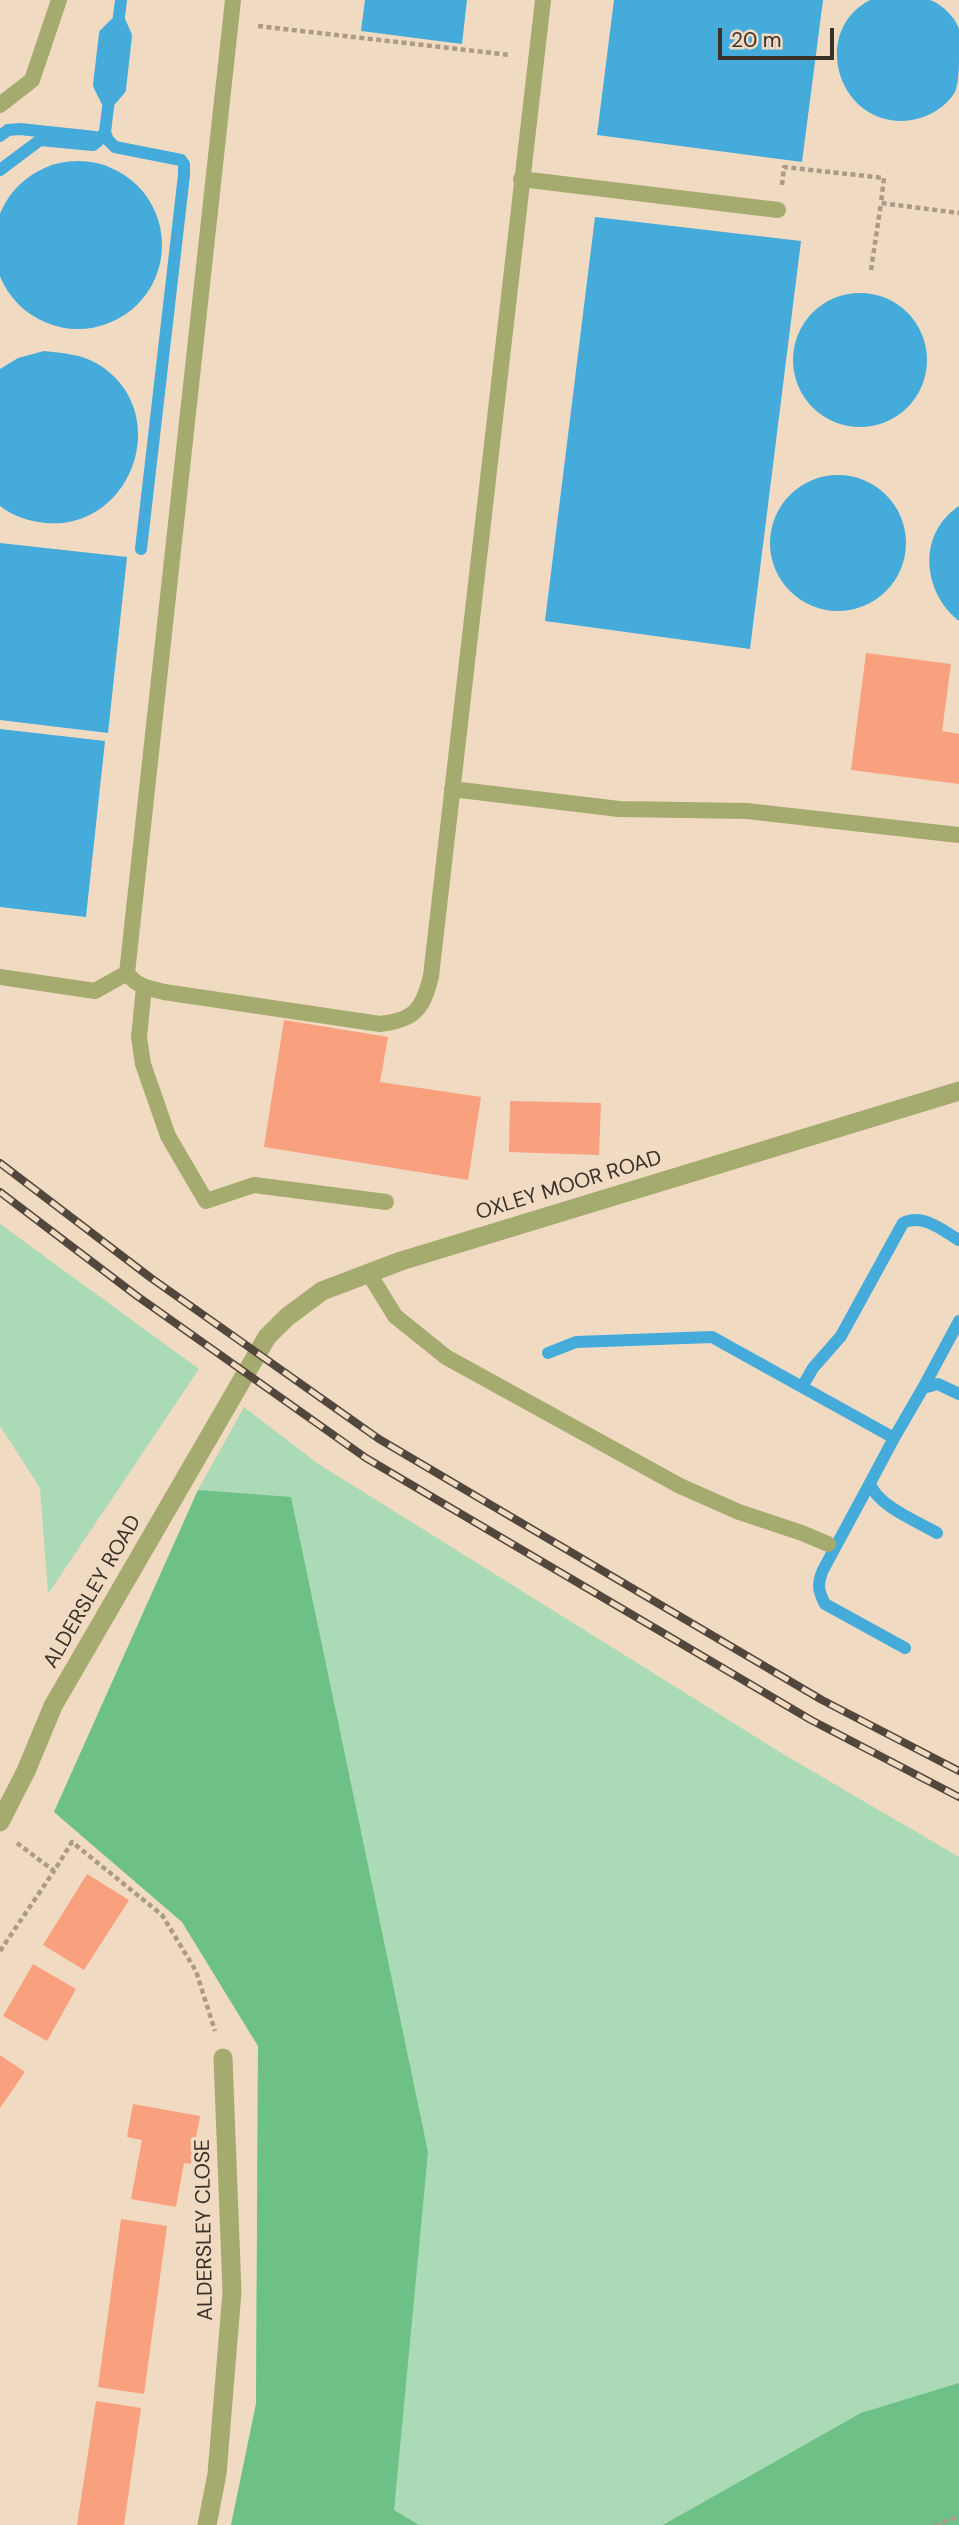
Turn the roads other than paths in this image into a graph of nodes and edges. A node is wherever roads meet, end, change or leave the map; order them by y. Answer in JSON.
{"nodes":[{"id":1,"x":59,"y":0,"type":"edge"},
{"id":2,"x":233,"y":0,"type":"edge"},
{"id":3,"x":543,"y":0,"type":"edge"},
{"id":4,"x":0,"y":105,"type":"edge"},
{"id":5,"x":521,"y":179,"type":"junction"},
{"id":6,"x":778,"y":211,"type":"road end"},
{"id":7,"x":452,"y":789,"type":"junction"},
{"id":8,"x":959,"y":835,"type":"edge"},
{"id":9,"x":127,"y":973,"type":"junction"},
{"id":10,"x":0,"y":977,"type":"edge"},
{"id":11,"x":144,"y":987,"type":"junction"},
{"id":12,"x":959,"y":1091,"type":"edge"},
{"id":13,"x":386,"y":1202,"type":"dead end"},
{"id":14,"x":368,"y":1272,"type":"junction"},
{"id":15,"x":235,"y":1389,"type":"joint"},
{"id":16,"x":828,"y":1544,"type":"dead end"},
{"id":17,"x":5,"y":1830,"type":"edge"},
{"id":18,"x":223,"y":2058,"type":"road end"},
{"id":19,"x":207,"y":2525,"type":"edge"}],
"edges":[{"from":1,"to":4,"type":"lane"},
{"from":2,"to":9,"type":"lane"},
{"from":3,"to":5,"type":"lane"},
{"from":5,"to":6,"type":"lane"},
{"from":5,"to":7,"type":"lane"},
{"from":7,"to":8,"type":"lane"},
{"from":7,"to":11,"type":"lane"},
{"from":9,"to":10,"type":"lane"},
{"from":9,"to":11,"type":"lane"},
{"from":11,"to":13,"type":"lane"},
{"from":12,"to":14,"type":"street","name":"OXLEY MOOR ROAD"},
{"from":14,"to":15,"type":"street","name":"OXLEY MOOR ROAD"},
{"from":14,"to":16,"type":"lane"},
{"from":15,"to":17,"type":"street","name":"ALDERSLEY ROAD"},
{"from":18,"to":19,"type":"street","name":"ALDERSLEY CLOSE"}]}
